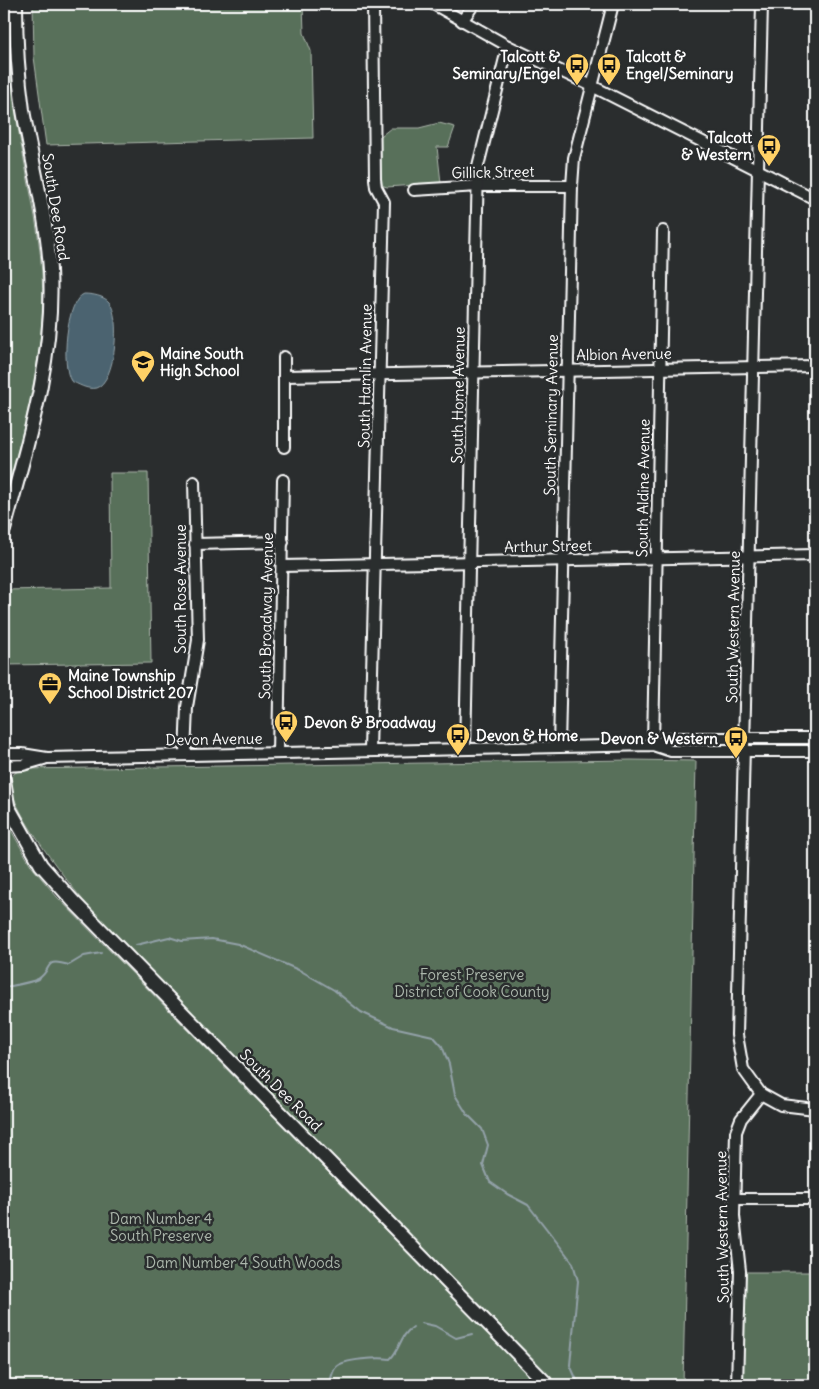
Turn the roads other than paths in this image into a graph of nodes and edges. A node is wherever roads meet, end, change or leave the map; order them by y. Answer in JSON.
{"nodes":[{"id":1,"x":16,"y":4,"type":"edge"},
{"id":2,"x":373,"y":4,"type":"edge"},
{"id":3,"x":433,"y":4,"type":"edge"},
{"id":4,"x":474,"y":4,"type":"edge"},
{"id":5,"x":613,"y":4,"type":"edge"},
{"id":6,"x":762,"y":4,"type":"edge"},
{"id":7,"x":462,"y":21,"type":"junction"},
{"id":8,"x":508,"y":46,"type":"junction"},
{"id":9,"x":592,"y":86,"type":"junction"},
{"id":10,"x":759,"y":170,"type":"junction"},
{"id":11,"x":478,"y":186,"type":"junction"},
{"id":12,"x":572,"y":186,"type":"junction"},
{"id":13,"x":414,"y":190,"type":"dead end"},
{"id":14,"x":815,"y":199,"type":"edge"},
{"id":15,"x":663,"y":231,"type":"dead end"},
{"id":16,"x":284,"y":357,"type":"dead end"},
{"id":17,"x":815,"y":366,"type":"edge"},
{"id":18,"x":754,"y":367,"type":"junction"},
{"id":19,"x":660,"y":368,"type":"junction"},
{"id":20,"x":567,"y":370,"type":"junction"},
{"id":21,"x":474,"y":372,"type":"junction"},
{"id":22,"x":380,"y":374,"type":"junction"},
{"id":23,"x":284,"y":376,"type":"junction"},
{"id":24,"x":284,"y":447,"type":"dead end"},
{"id":25,"x":283,"y":480,"type":"dead end"},
{"id":26,"x":194,"y":482,"type":"dead end"},
{"id":27,"x":4,"y":530,"type":"edge"},
{"id":28,"x":282,"y":542,"type":"junction"},
{"id":29,"x":195,"y":544,"type":"junction"},
{"id":30,"x":815,"y":555,"type":"edge"},
{"id":31,"x":750,"y":557,"type":"junction"},
{"id":32,"x":656,"y":558,"type":"junction"},
{"id":33,"x":562,"y":560,"type":"junction"},
{"id":34,"x":469,"y":562,"type":"junction"},
{"id":35,"x":375,"y":564,"type":"junction"},
{"id":36,"x":282,"y":566,"type":"junction"},
{"id":37,"x":815,"y":738,"type":"edge"},
{"id":38,"x":746,"y":739,"type":"junction"},
{"id":39,"x":652,"y":745,"type":"junction"},
{"id":40,"x":559,"y":747,"type":"junction"},
{"id":41,"x":465,"y":749,"type":"junction"},
{"id":42,"x":370,"y":751,"type":"junction"},
{"id":43,"x":815,"y":751,"type":"edge"},
{"id":44,"x":745,"y":752,"type":"junction"},
{"id":45,"x":278,"y":753,"type":"junction"},
{"id":46,"x":4,"y":754,"type":"edge"},
{"id":47,"x":185,"y":755,"type":"junction"},
{"id":48,"x":47,"y":758,"type":"junction"},
{"id":49,"x":4,"y":766,"type":"edge"},
{"id":50,"x":4,"y":780,"type":"edge"},
{"id":51,"x":6,"y":802,"type":"edge"},
{"id":52,"x":761,"y":1094,"type":"junction"},
{"id":53,"x":815,"y":1109,"type":"edge"},
{"id":54,"x":734,"y":1199,"type":"junction"},
{"id":55,"x":815,"y":1199,"type":"edge"},
{"id":56,"x":548,"y":1385,"type":"edge"},
{"id":57,"x":737,"y":1385,"type":"edge"}],
"edges":[{"from":1,"to":27,"type":"main road","name":"South Dee Road"},
{"from":2,"to":22,"type":"street","name":"South Hamlin Avenue"},
{"from":3,"to":7,"type":"street"},
{"from":4,"to":7,"type":"street"},
{"from":5,"to":9,"type":"street","name":"South Seminary Avenue"},
{"from":6,"to":10,"type":"street","name":"South Western Avenue"},
{"from":7,"to":8,"type":"street"},
{"from":8,"to":9,"type":"street"},
{"from":8,"to":11,"type":"street","name":"South Home Avenue"},
{"from":9,"to":10,"type":"street"},
{"from":9,"to":12,"type":"street","name":"South Seminary Avenue"},
{"from":10,"to":14,"type":"street"},
{"from":10,"to":18,"type":"street","name":"South Western Avenue"},
{"from":11,"to":12,"type":"street","name":"Gillick Street"},
{"from":11,"to":13,"type":"street","name":"Gillick Street"},
{"from":11,"to":21,"type":"street","name":"South Home Avenue"},
{"from":12,"to":20,"type":"street","name":"South Seminary Avenue"},
{"from":15,"to":19,"type":"street","name":"South Aldine Avenue"},
{"from":16,"to":23,"type":"street"},
{"from":17,"to":18,"type":"street","name":"Albion Avenue"},
{"from":18,"to":19,"type":"street","name":"Albion Avenue"},
{"from":18,"to":31,"type":"street","name":"South Western Avenue"},
{"from":19,"to":20,"type":"street","name":"Albion Avenue"},
{"from":19,"to":32,"type":"street","name":"South Aldine Avenue"},
{"from":20,"to":21,"type":"street","name":"Albion Avenue"},
{"from":20,"to":33,"type":"street","name":"South Seminary Avenue"},
{"from":21,"to":22,"type":"street","name":"Albion Avenue"},
{"from":21,"to":34,"type":"street","name":"South Home Avenue"},
{"from":22,"to":23,"type":"street","name":"Albion Avenue"},
{"from":22,"to":35,"type":"street","name":"South Hamlin Avenue"},
{"from":23,"to":24,"type":"street"},
{"from":25,"to":28,"type":"street","name":"South Broadway Avenue"},
{"from":26,"to":29,"type":"street","name":"South Rose Avenue"},
{"from":28,"to":29,"type":"street"},
{"from":28,"to":36,"type":"street","name":"South Broadway Avenue"},
{"from":29,"to":47,"type":"street","name":"South Rose Avenue"},
{"from":30,"to":31,"type":"street","name":"Arthur Street"},
{"from":31,"to":32,"type":"street","name":"Arthur Street"},
{"from":31,"to":38,"type":"street","name":"South Western Avenue"},
{"from":32,"to":33,"type":"street","name":"Arthur Street"},
{"from":32,"to":39,"type":"street","name":"South Aldine Avenue"},
{"from":33,"to":34,"type":"street","name":"Arthur Street"},
{"from":33,"to":40,"type":"street","name":"South Seminary Avenue"},
{"from":34,"to":35,"type":"street","name":"Arthur Street"},
{"from":34,"to":41,"type":"street","name":"South Home Avenue"},
{"from":35,"to":36,"type":"street","name":"Arthur Street"},
{"from":35,"to":42,"type":"street","name":"South Hamlin Avenue"},
{"from":36,"to":45,"type":"street","name":"South Broadway Avenue"},
{"from":37,"to":38,"type":"street","name":"Devon Avenue"},
{"from":38,"to":39,"type":"street","name":"Devon Avenue"},
{"from":38,"to":44,"type":"street","name":"South Western Avenue"},
{"from":39,"to":40,"type":"street","name":"Devon Avenue"},
{"from":39,"to":44,"type":"street","name":"Devon Avenue"},
{"from":40,"to":41,"type":"street","name":"Devon Avenue"},
{"from":41,"to":42,"type":"street","name":"Devon Avenue"},
{"from":42,"to":45,"type":"street","name":"Devon Avenue"},
{"from":43,"to":44,"type":"street","name":"Devon Avenue"},
{"from":44,"to":52,"type":"street","name":"South Western Avenue"},
{"from":45,"to":47,"type":"street","name":"Devon Avenue"},
{"from":46,"to":48,"type":"street","name":"Devon Avenue"},
{"from":47,"to":48,"type":"street","name":"Devon Avenue"},
{"from":48,"to":49,"type":"street","name":"Devon Avenue"},
{"from":50,"to":51,"type":"main road","name":"South Dee Road"},
{"from":51,"to":56,"type":"main road","name":"South Dee Road"},
{"from":52,"to":53,"type":"street"},
{"from":52,"to":54,"type":"street","name":"South Western Avenue"},
{"from":54,"to":55,"type":"street"},
{"from":54,"to":57,"type":"street","name":"South Western Avenue"}]}
